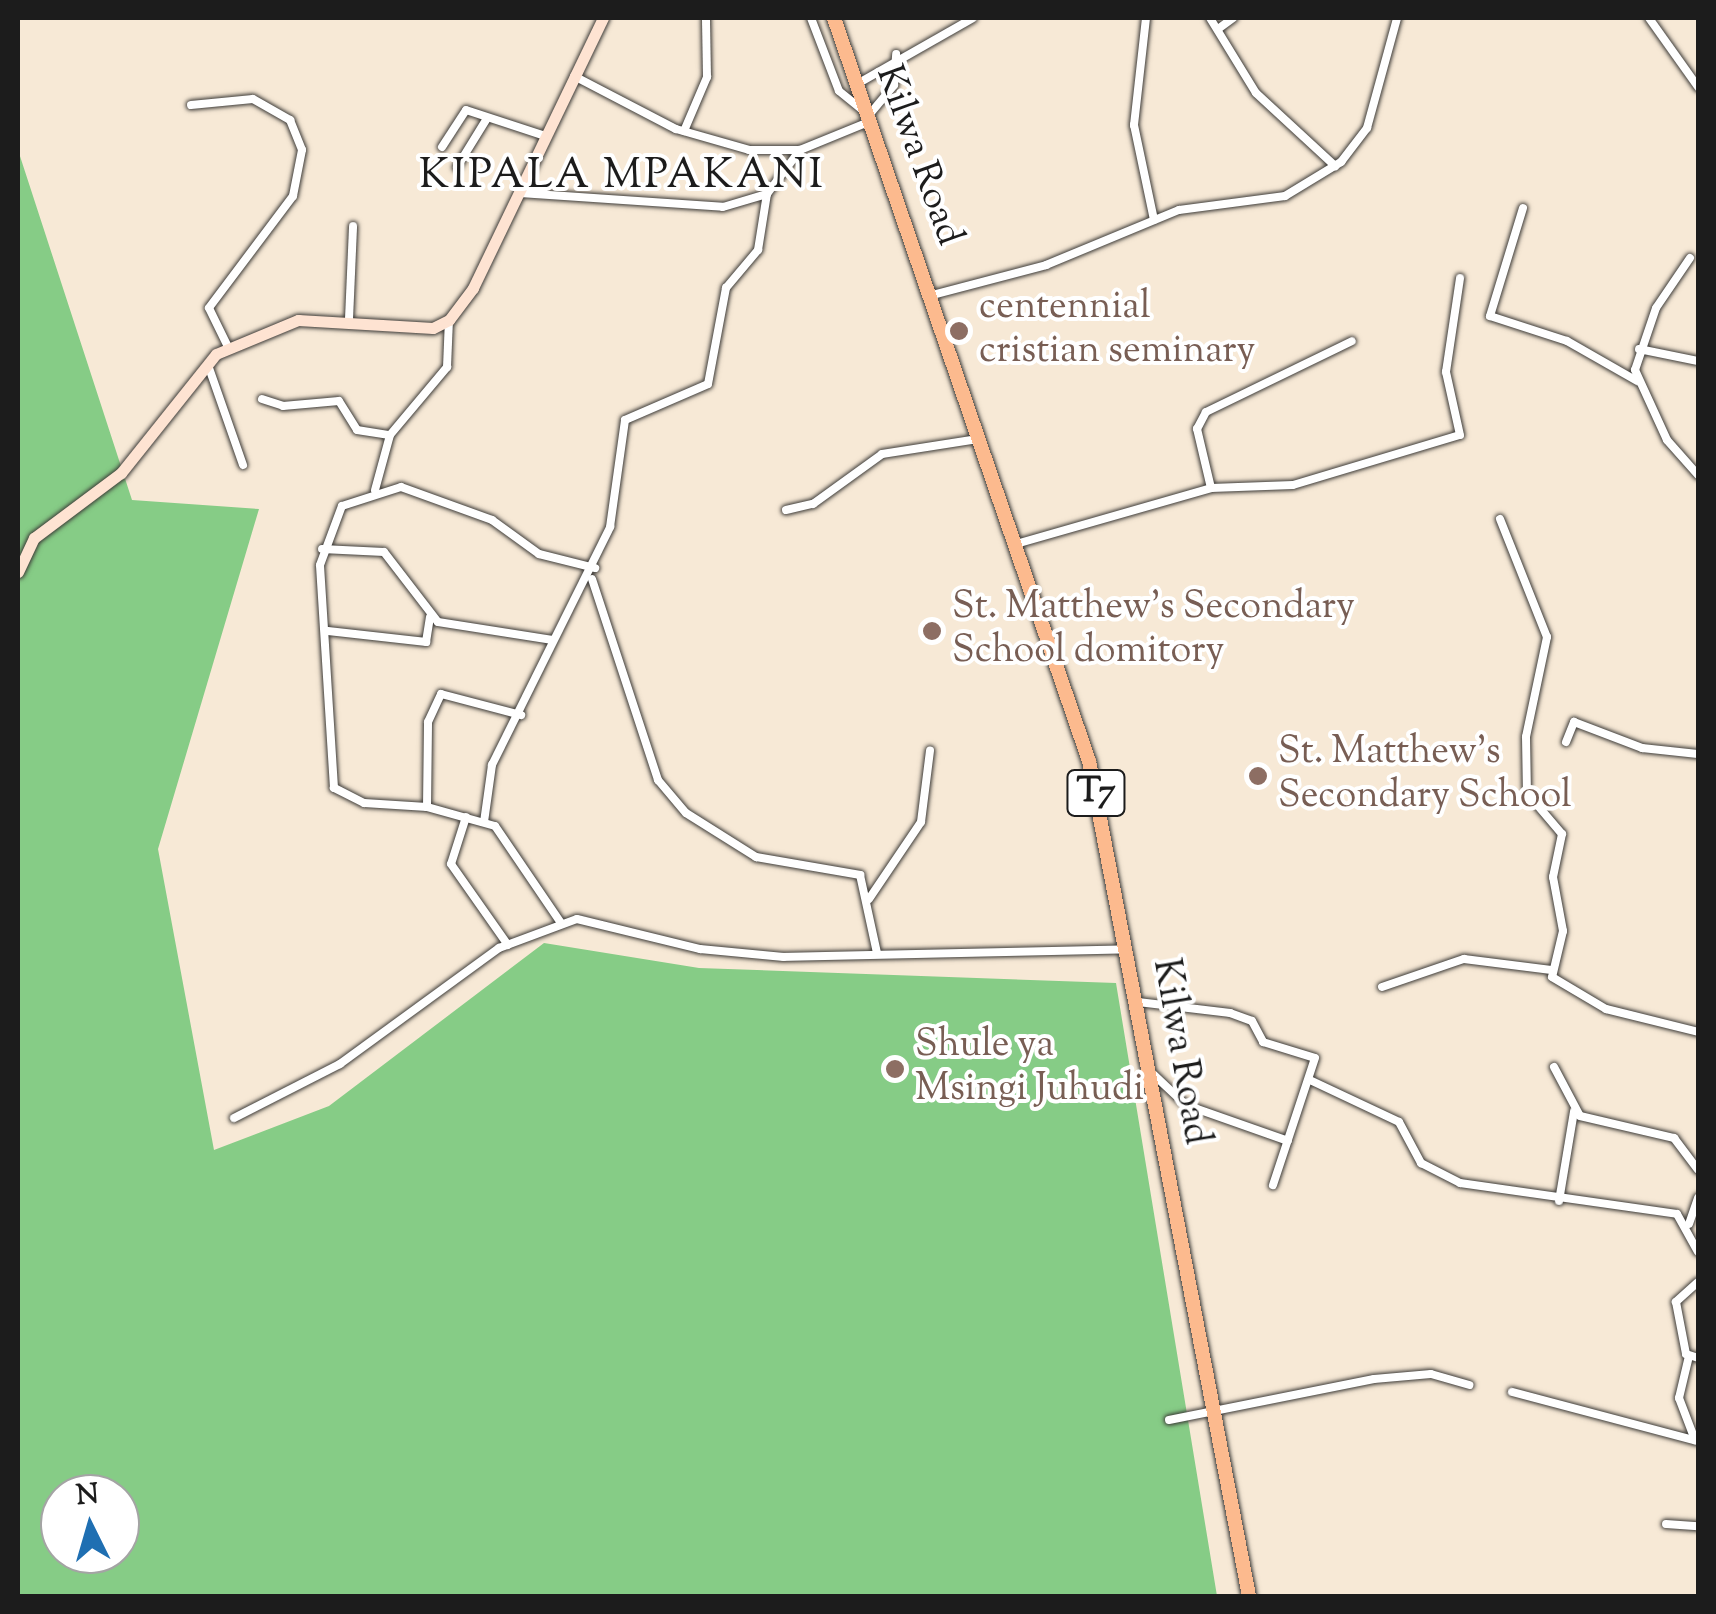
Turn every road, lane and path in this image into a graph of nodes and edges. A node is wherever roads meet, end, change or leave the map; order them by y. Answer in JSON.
{"nodes":[{"id":1,"x":603,"y":18,"type":"edge"},
{"id":2,"x":706,"y":18,"type":"edge"},
{"id":3,"x":811,"y":18,"type":"edge"},
{"id":4,"x":834,"y":18,"type":"edge"},
{"id":5,"x":973,"y":18,"type":"edge"},
{"id":6,"x":1146,"y":18,"type":"edge"},
{"id":7,"x":1210,"y":18,"type":"edge"},
{"id":8,"x":1233,"y":18,"type":"edge"},
{"id":9,"x":1398,"y":18,"type":"edge"},
{"id":10,"x":1649,"y":18,"type":"edge"},
{"id":11,"x":1218,"y":30,"type":"junction"},
{"id":12,"x":896,"y":54,"type":"junction"},
{"id":13,"x":574,"y":76,"type":"junction"},
{"id":14,"x":857,"y":84,"type":"junction"},
{"id":15,"x":1698,"y":87,"type":"edge"},
{"id":16,"x":191,"y":105,"type":"dead end"},
{"id":17,"x":870,"y":118,"type":"junction"},
{"id":18,"x":486,"y":120,"type":"junction"},
{"id":19,"x":684,"y":131,"type":"junction"},
{"id":20,"x":545,"y":136,"type":"junction"},
{"id":21,"x":442,"y":147,"type":"dead end"},
{"id":22,"x":800,"y":150,"type":"junction"},
{"id":23,"x":1335,"y":166,"type":"junction"},
{"id":24,"x":457,"y":167,"type":"dead end"},
{"id":25,"x":520,"y":193,"type":"junction"},
{"id":26,"x":768,"y":194,"type":"junction"},
{"id":27,"x":1523,"y":208,"type":"dead end"},
{"id":28,"x":1154,"y":220,"type":"junction"},
{"id":29,"x":352,"y":226,"type":"dead end"},
{"id":30,"x":1690,"y":258,"type":"dead end"},
{"id":31,"x":1460,"y":278,"type":"dead end"},
{"id":32,"x":932,"y":295,"type":"junction"},
{"id":33,"x":349,"y":319,"type":"junction"},
{"id":34,"x":448,"y":320,"type":"junction"},
{"id":35,"x":1352,"y":340,"type":"dead end"},
{"id":36,"x":229,"y":349,"type":"junction"},
{"id":37,"x":1639,"y":349,"type":"junction"},
{"id":38,"x":1698,"y":360,"type":"edge"},
{"id":39,"x":206,"y":361,"type":"junction"},
{"id":40,"x":1637,"y":382,"type":"junction"},
{"id":41,"x":262,"y":399,"type":"dead end"},
{"id":42,"x":390,"y":435,"type":"junction"},
{"id":43,"x":982,"y":438,"type":"junction"},
{"id":44,"x":242,"y":466,"type":"dead end"},
{"id":45,"x":1698,"y":475,"type":"edge"},
{"id":46,"x":1211,"y":488,"type":"junction"},
{"id":47,"x":375,"y":490,"type":"junction"},
{"id":48,"x":786,"y":510,"type":"dead end"},
{"id":49,"x":1500,"y":519,"type":"dead end"},
{"id":50,"x":1016,"y":544,"type":"junction"},
{"id":51,"x":322,"y":550,"type":"junction"},
{"id":52,"x":595,"y":568,"type":"junction"},
{"id":53,"x":18,"y":572,"type":"edge"},
{"id":54,"x":592,"y":579,"type":"junction"},
{"id":55,"x":430,"y":617,"type":"junction"},
{"id":56,"x":328,"y":630,"type":"junction"},
{"id":57,"x":553,"y":640,"type":"junction"},
{"id":58,"x":521,"y":715,"type":"junction"},
{"id":59,"x":1566,"y":742,"type":"dead end"},
{"id":60,"x":930,"y":751,"type":"dead end"},
{"id":61,"x":1698,"y":754,"type":"edge"},
{"id":62,"x":427,"y":807,"type":"junction"},
{"id":63,"x":466,"y":817,"type":"junction"},
{"id":64,"x":484,"y":822,"type":"junction"},
{"id":65,"x":869,"y":900,"type":"junction"},
{"id":66,"x":560,"y":923,"type":"junction"},
{"id":67,"x":508,"y":945,"type":"junction"},
{"id":68,"x":1127,"y":949,"type":"junction"},
{"id":69,"x":878,"y":953,"type":"junction"},
{"id":70,"x":1551,"y":970,"type":"junction"},
{"id":71,"x":1382,"y":986,"type":"dead end"},
{"id":72,"x":1138,"y":1002,"type":"junction"},
{"id":73,"x":1698,"y":1032,"type":"edge"},
{"id":74,"x":1148,"y":1066,"type":"junction"},
{"id":75,"x":1554,"y":1067,"type":"dead end"},
{"id":76,"x":1312,"y":1082,"type":"junction"},
{"id":77,"x":1574,"y":1112,"type":"junction"},
{"id":78,"x":234,"y":1118,"type":"dead end"},
{"id":79,"x":1288,"y":1140,"type":"junction"},
{"id":80,"x":1698,"y":1170,"type":"edge"},
{"id":81,"x":1273,"y":1185,"type":"dead end"},
{"id":82,"x":1698,"y":1198,"type":"edge"},
{"id":83,"x":1559,"y":1201,"type":"junction"},
{"id":84,"x":1689,"y":1224,"type":"junction"},
{"id":85,"x":1698,"y":1252,"type":"edge"},
{"id":86,"x":1698,"y":1282,"type":"edge"},
{"id":87,"x":1694,"y":1357,"type":"edge"},
{"id":88,"x":1469,"y":1384,"type":"dead end"},
{"id":89,"x":1512,"y":1392,"type":"dead end"},
{"id":90,"x":1212,"y":1406,"type":"junction"},
{"id":91,"x":1168,"y":1420,"type":"dead end"},
{"id":92,"x":1697,"y":1440,"type":"edge"},
{"id":93,"x":1666,"y":1524,"type":"dead end"},
{"id":94,"x":1698,"y":1526,"type":"edge"},
{"id":95,"x":1249,"y":1596,"type":"edge"}],
"edges":[{"from":1,"to":13,"type":"main road"},
{"from":2,"to":19,"type":"street"},
{"from":3,"to":17,"type":"street"},
{"from":4,"to":14,"type":"highway","name":"Kilwa Road","number":"T7"},
{"from":5,"to":12,"type":"street"},
{"from":6,"to":28,"type":"street"},
{"from":7,"to":11,"type":"street"},
{"from":8,"to":11,"type":"street"},
{"from":9,"to":23,"type":"street"},
{"from":10,"to":15,"type":"street"},
{"from":11,"to":23,"type":"street"},
{"from":12,"to":14,"type":"street"},
{"from":12,"to":17,"type":"street"},
{"from":13,"to":19,"type":"street"},
{"from":13,"to":20,"type":"main road"},
{"from":14,"to":17,"type":"highway","name":"Kilwa Road","number":"T7"},
{"from":16,"to":36,"type":"street"},
{"from":17,"to":22,"type":"street"},
{"from":17,"to":32,"type":"highway","name":"Kilwa Road","number":"T7"},
{"from":18,"to":20,"type":"street"},
{"from":18,"to":21,"type":"street"},
{"from":18,"to":24,"type":"street"},
{"from":19,"to":22,"type":"street"},
{"from":20,"to":25,"type":"main road"},
{"from":22,"to":26,"type":"street"},
{"from":23,"to":28,"type":"street"},
{"from":25,"to":26,"type":"street"},
{"from":25,"to":34,"type":"main road"},
{"from":26,"to":52,"type":"street"},
{"from":27,"to":40,"type":"street"},
{"from":28,"to":32,"type":"street"},
{"from":29,"to":33,"type":"street"},
{"from":30,"to":37,"type":"street"},
{"from":31,"to":46,"type":"street"},
{"from":32,"to":43,"type":"highway","name":"Kilwa Road","number":"T7"},
{"from":33,"to":34,"type":"main road"},
{"from":33,"to":36,"type":"main road"},
{"from":34,"to":42,"type":"street"},
{"from":35,"to":46,"type":"street"},
{"from":36,"to":39,"type":"main road"},
{"from":37,"to":38,"type":"street"},
{"from":37,"to":40,"type":"street"},
{"from":39,"to":44,"type":"street"},
{"from":39,"to":53,"type":"main road"},
{"from":40,"to":45,"type":"street"},
{"from":41,"to":42,"type":"street"},
{"from":42,"to":47,"type":"street"},
{"from":43,"to":48,"type":"street"},
{"from":43,"to":50,"type":"highway","name":"Kilwa Road","number":"T7"},
{"from":46,"to":50,"type":"street"},
{"from":47,"to":51,"type":"street"},
{"from":47,"to":52,"type":"street"},
{"from":49,"to":70,"type":"street"},
{"from":50,"to":68,"type":"highway","name":"Kilwa Road","number":"T7"},
{"from":51,"to":55,"type":"street"},
{"from":51,"to":56,"type":"street"},
{"from":52,"to":54,"type":"street"},
{"from":54,"to":57,"type":"street"},
{"from":54,"to":65,"type":"street"},
{"from":55,"to":56,"type":"street"},
{"from":55,"to":57,"type":"street"},
{"from":56,"to":62,"type":"street"},
{"from":57,"to":58,"type":"street"},
{"from":58,"to":62,"type":"street"},
{"from":58,"to":64,"type":"street"},
{"from":59,"to":61,"type":"street"},
{"from":60,"to":65,"type":"street"},
{"from":62,"to":63,"type":"street"},
{"from":63,"to":64,"type":"street"},
{"from":63,"to":67,"type":"street"},
{"from":64,"to":66,"type":"street"},
{"from":65,"to":69,"type":"street"},
{"from":66,"to":67,"type":"street"},
{"from":66,"to":69,"type":"street"},
{"from":67,"to":78,"type":"street"},
{"from":68,"to":69,"type":"street"},
{"from":68,"to":72,"type":"highway","name":"Kilwa Road","number":"T7"},
{"from":70,"to":71,"type":"street"},
{"from":70,"to":73,"type":"street"},
{"from":72,"to":74,"type":"highway","name":"Kilwa Road","number":"T7"},
{"from":72,"to":76,"type":"street"},
{"from":74,"to":79,"type":"street"},
{"from":74,"to":90,"type":"highway","name":"Kilwa Road","number":"T7"},
{"from":75,"to":77,"type":"street"},
{"from":76,"to":79,"type":"street"},
{"from":76,"to":83,"type":"street"},
{"from":77,"to":80,"type":"street"},
{"from":77,"to":83,"type":"street"},
{"from":79,"to":81,"type":"street"},
{"from":82,"to":84,"type":"street"},
{"from":83,"to":84,"type":"street"},
{"from":84,"to":85,"type":"street"},
{"from":86,"to":87,"type":"street"},
{"from":87,"to":92,"type":"street"},
{"from":88,"to":90,"type":"street"},
{"from":89,"to":92,"type":"street"},
{"from":90,"to":91,"type":"street"},
{"from":90,"to":95,"type":"highway","name":"Kilwa Road","number":"T7"},
{"from":93,"to":94,"type":"street"}]}
